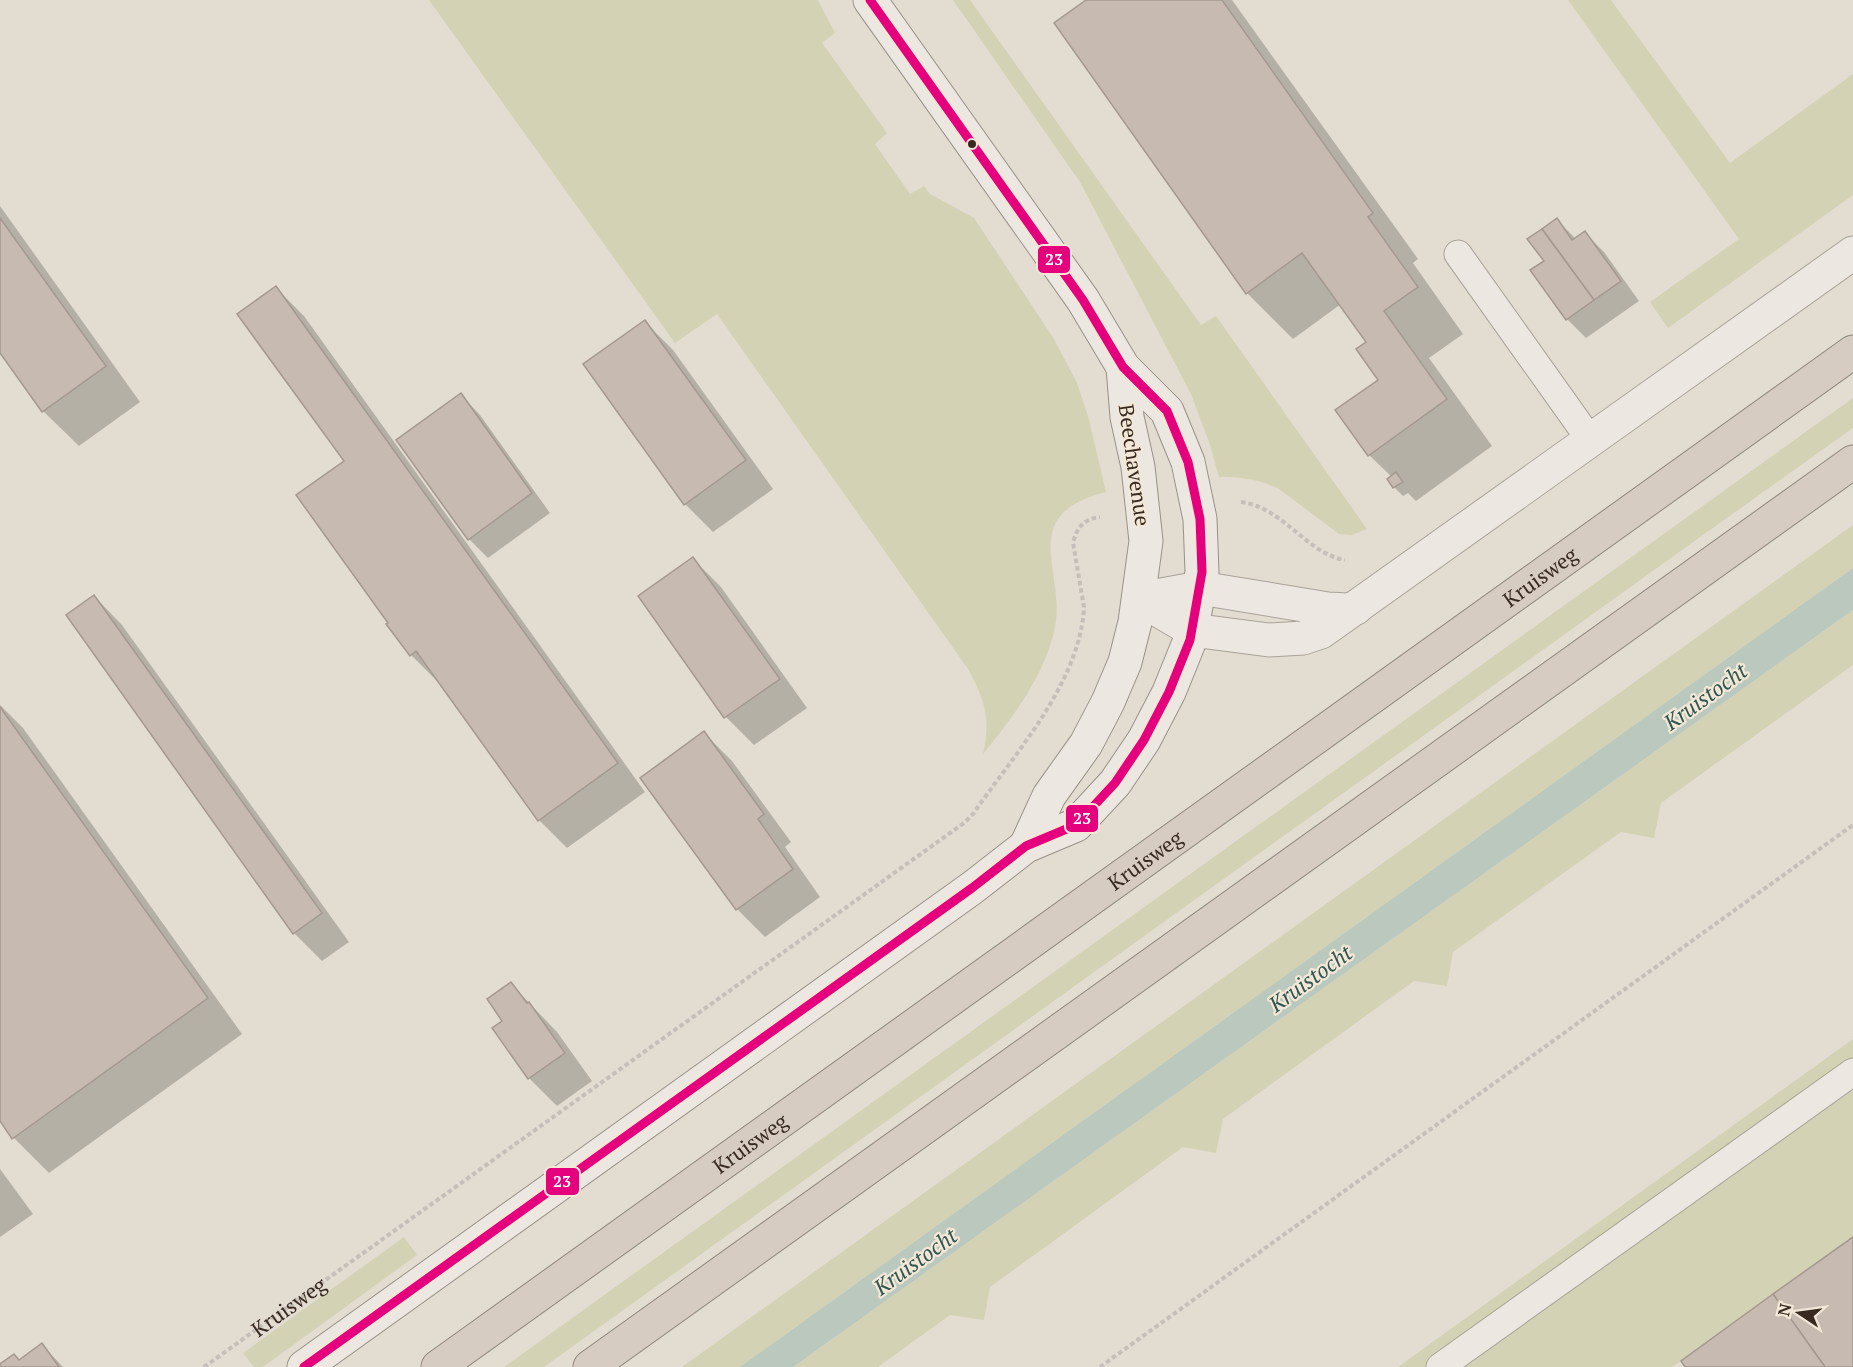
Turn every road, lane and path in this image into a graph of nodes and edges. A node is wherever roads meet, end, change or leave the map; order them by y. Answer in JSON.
{"nodes":[{"id":1,"x":870,"y":0,"type":"edge"},
{"id":2,"x":1853,"y":253,"type":"edge"},
{"id":3,"x":1458,"y":254,"type":"dead end"},
{"id":4,"x":1853,"y":352,"type":"edge"},
{"id":5,"x":1123,"y":367,"type":"junction"},
{"id":6,"x":1591,"y":441,"type":"junction"},
{"id":7,"x":1853,"y":462,"type":"edge"},
{"id":8,"x":1198,"y":505,"type":"junction"},
{"id":9,"x":1144,"y":511,"type":"junction"},
{"id":10,"x":1354,"y":561,"type":"dead end"},
{"id":11,"x":1200,"y":588,"type":"junction"},
{"id":12,"x":1139,"y":599,"type":"junction"},
{"id":13,"x":1356,"y":609,"type":"junction"},
{"id":14,"x":1192,"y":630,"type":"junction"},
{"id":15,"x":1853,"y":825,"type":"edge"},
{"id":16,"x":1026,"y":846,"type":"junction"},
{"id":17,"x":1853,"y":1072,"type":"edge"},
{"id":18,"x":666,"y":1314,"type":"junction"},
{"id":19,"x":204,"y":1367,"type":"edge"},
{"id":20,"x":304,"y":1367,"type":"edge"},
{"id":21,"x":438,"y":1367,"type":"edge"},
{"id":22,"x":590,"y":1367,"type":"edge"},
{"id":23,"x":627,"y":1367,"type":"edge"},
{"id":24,"x":1100,"y":1367,"type":"edge"},
{"id":25,"x":1440,"y":1367,"type":"edge"}],
"edges":[{"from":1,"to":5,"type":"street","name":"Beechavenue"},
{"from":2,"to":6,"type":"street"},
{"from":3,"to":6,"type":"lane"},
{"from":4,"to":21,"type":"highway","name":"Kruisweg"},
{"from":5,"to":8,"type":"street","name":"Beechavenue"},
{"from":5,"to":9,"type":"street","name":"Beechavenue"},
{"from":6,"to":13,"type":"street"},
{"from":7,"to":18,"type":"highway"},
{"from":8,"to":10,"type":"path"},
{"from":8,"to":11,"type":"street","name":"Beechavenue"},
{"from":9,"to":12,"type":"street","name":"Beechavenue"},
{"from":9,"to":19,"type":"path","name":"Kruisweg"},
{"from":11,"to":12,"type":"street"},
{"from":11,"to":13,"type":"street"},
{"from":11,"to":14,"type":"street","name":"Beechavenue"},
{"from":12,"to":14,"type":"street"},
{"from":12,"to":16,"type":"street"},
{"from":13,"to":14,"type":"street"},
{"from":14,"to":16,"type":"street"},
{"from":15,"to":24,"type":"path"},
{"from":16,"to":20,"type":"street"},
{"from":17,"to":25,"type":"lane"},
{"from":18,"to":22,"type":"highway"},
{"from":18,"to":23,"type":"highway"}]}
